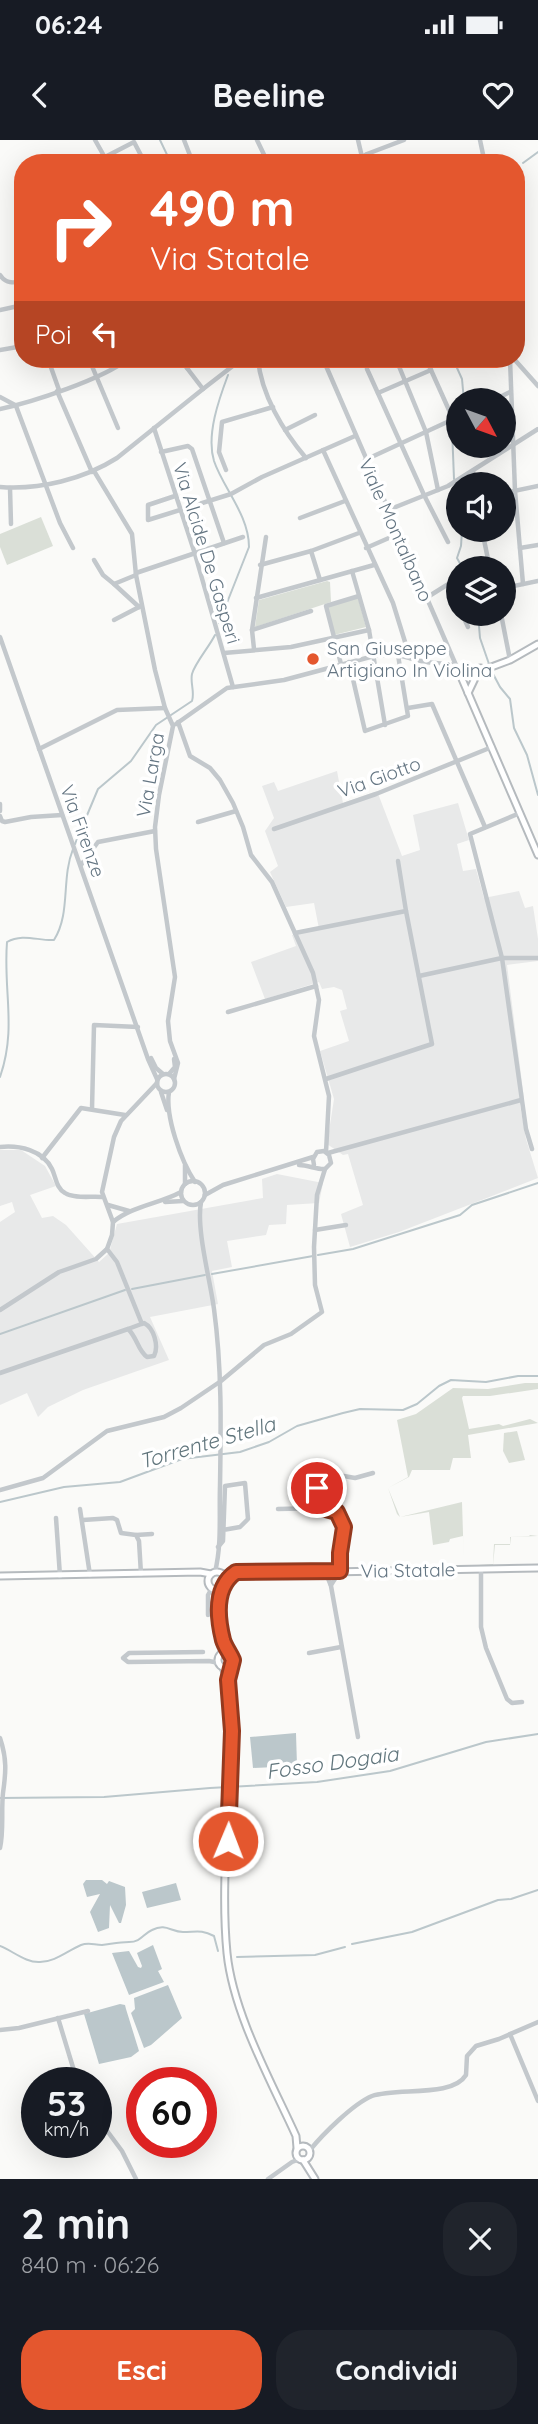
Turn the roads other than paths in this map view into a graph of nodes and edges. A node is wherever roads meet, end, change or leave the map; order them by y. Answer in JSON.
{"nodes":[{"id":1,"x":380,"y":140,"type":"edge"},
{"id":2,"x":400,"y":141,"type":"edge"},
{"id":3,"x":383,"y":148,"type":"junction"},
{"id":4,"x":110,"y":154,"type":"edge"},
{"id":5,"x":140,"y":154,"type":"edge"},
{"id":6,"x":369,"y":154,"type":"edge"},
{"id":7,"x":51,"y":368,"type":"edge"},
{"id":8,"x":92,"y":368,"type":"edge"},
{"id":9,"x":116,"y":368,"type":"edge"},
{"id":10,"x":187,"y":368,"type":"edge"},
{"id":11,"x":230,"y":368,"type":"edge"},
{"id":12,"x":260,"y":368,"type":"edge"},
{"id":13,"x":327,"y":368,"type":"edge"},
{"id":14,"x":399,"y":368,"type":"edge"},
{"id":15,"x":511,"y":368,"type":"edge"},
{"id":16,"x":521,"y":368,"type":"edge"},
{"id":17,"x":367,"y":369,"type":"dead end"},
{"id":18,"x":431,"y":370,"type":"joint"},
{"id":19,"x":96,"y":377,"type":"junction"},
{"id":20,"x":404,"y":382,"type":"junction"},
{"id":21,"x":538,"y":386,"type":"edge"},
{"id":22,"x":203,"y":388,"type":"junction"},
{"id":23,"x":510,"y":388,"type":"edge"},
{"id":24,"x":58,"y":390,"type":"junction"},
{"id":25,"x":378,"y":393,"type":"junction"},
{"id":26,"x":0,"y":397,"type":"edge"},
{"id":27,"x":446,"y":399,"type":"edge"},
{"id":28,"x":16,"y":406,"type":"junction"},
{"id":29,"x":273,"y":407,"type":"junction"},
{"id":30,"x":0,"y":409,"type":"edge"},
{"id":31,"x":315,"y":415,"type":"dead end"},
{"id":32,"x":446,"y":423,"type":"edge"},
{"id":33,"x":118,"y":428,"type":"dead end"},
{"id":34,"x":154,"y":428,"type":"junction"},
{"id":35,"x":538,"y":429,"type":"edge"},
{"id":36,"x":285,"y":430,"type":"junction"},
{"id":37,"x":426,"y":432,"type":"junction"},
{"id":38,"x":355,"y":436,"type":"junction"},
{"id":39,"x":402,"y":443,"type":"junction"},
{"id":40,"x":516,"y":443,"type":"edge"},
{"id":41,"x":323,"y":450,"type":"junction"},
{"id":42,"x":161,"y":452,"type":"junction"},
{"id":43,"x":306,"y":458,"type":"junction"},
{"id":44,"x":493,"y":458,"type":"edge"},
{"id":45,"x":366,"y":460,"type":"junction"},
{"id":46,"x":226,"y":470,"type":"dead end"},
{"id":47,"x":93,"y":471,"type":"junction"},
{"id":48,"x":473,"y":471,"type":"joint"},
{"id":49,"x":46,"y":484,"type":"junction"},
{"id":50,"x":538,"y":486,"type":"edge"},
{"id":51,"x":0,"y":487,"type":"edge"},
{"id":52,"x":10,"y":488,"type":"junction"},
{"id":53,"x":438,"y":490,"type":"junction"},
{"id":54,"x":516,"y":491,"type":"edge"},
{"id":55,"x":424,"y":495,"type":"junction"},
{"id":56,"x":175,"y":496,"type":"junction"},
{"id":57,"x":209,"y":501,"type":"junction"},
{"id":58,"x":345,"y":501,"type":"junction"},
{"id":59,"x":516,"y":502,"type":"edge"},
{"id":60,"x":180,"y":510,"type":"junction"},
{"id":61,"x":388,"y":510,"type":"junction"},
{"id":62,"x":300,"y":518,"type":"dead end"},
{"id":63,"x":11,"y":524,"type":"dead end"},
{"id":64,"x":360,"y":533,"type":"junction"},
{"id":65,"x":398,"y":534,"type":"junction"},
{"id":66,"x":243,"y":537,"type":"dead end"},
{"id":67,"x":265,"y":537,"type":"dead end"},
{"id":68,"x":446,"y":538,"type":"edge"},
{"id":69,"x":223,"y":543,"type":"junction"},
{"id":70,"x":538,"y":545,"type":"edge"},
{"id":71,"x":73,"y":548,"type":"dead end"},
{"id":72,"x":366,"y":548,"type":"junction"},
{"id":73,"x":520,"y":548,"type":"junction"},
{"id":74,"x":310,"y":551,"type":"junction"},
{"id":75,"x":195,"y":554,"type":"junction"},
{"id":76,"x":94,"y":560,"type":"dead end"},
{"id":77,"x":260,"y":565,"type":"junction"},
{"id":78,"x":374,"y":565,"type":"junction"},
{"id":79,"x":352,"y":571,"type":"junction"},
{"id":80,"x":136,"y":574,"type":"junction"},
{"id":81,"x":320,"y":580,"type":"junction"},
{"id":82,"x":538,"y":581,"type":"edge"},
{"id":83,"x":114,"y":584,"type":"junction"},
{"id":84,"x":523,"y":584,"type":"junction"},
{"id":85,"x":516,"y":585,"type":"edge"},
{"id":86,"x":446,"y":586,"type":"edge"},
{"id":87,"x":359,"y":596,"type":"junction"},
{"id":88,"x":256,"y":598,"type":"junction"},
{"id":89,"x":426,"y":598,"type":"junction"},
{"id":90,"x":141,"y":606,"type":"junction"},
{"id":91,"x":311,"y":611,"type":"dead end"},
{"id":92,"x":114,"y":620,"type":"dead end"},
{"id":93,"x":503,"y":626,"type":"edge"},
{"id":94,"x":252,"y":630,"type":"junction"},
{"id":95,"x":369,"y":630,"type":"junction"},
{"id":96,"x":0,"y":637,"type":"edge"},
{"id":97,"x":334,"y":638,"type":"junction"},
{"id":98,"x":538,"y":644,"type":"edge"},
{"id":99,"x":254,"y":649,"type":"junction"},
{"id":100,"x":224,"y":653,"type":"junction"},
{"id":101,"x":398,"y":655,"type":"junction"},
{"id":102,"x":374,"y":656,"type":"junction"},
{"id":103,"x":410,"y":658,"type":"junction"},
{"id":104,"x":510,"y":660,"type":"junction"},
{"id":105,"x":349,"y":662,"type":"junction"},
{"id":106,"x":341,"y":664,"type":"junction"},
{"id":107,"x":456,"y":665,"type":"junction"},
{"id":108,"x":488,"y":668,"type":"junction"},
{"id":109,"x":460,"y":672,"type":"junction"},
{"id":110,"x":478,"y":672,"type":"junction"},
{"id":111,"x":233,"y":687,"type":"junction"},
{"id":112,"x":468,"y":693,"type":"junction"},
{"id":113,"x":164,"y":708,"type":"junction"},
{"id":114,"x":408,"y":708,"type":"junction"},
{"id":115,"x":175,"y":724,"type":"junction"},
{"id":116,"x":385,"y":725,"type":"junction"},
{"id":117,"x":181,"y":733,"type":"junction"},
{"id":118,"x":169,"y":735,"type":"junction"},
{"id":119,"x":492,"y":747,"type":"junction"},
{"id":120,"x":39,"y":749,"type":"junction"},
{"id":121,"x":459,"y":762,"type":"junction"},
{"id":122,"x":0,"y":804,"type":"edge"},
{"id":123,"x":236,"y":811,"type":"junction"},
{"id":124,"x":520,"y":813,"type":"junction"},
{"id":125,"x":0,"y":814,"type":"edge"},
{"id":126,"x":62,"y":815,"type":"junction"},
{"id":127,"x":198,"y":822,"type":"dead end"},
{"id":128,"x":485,"y":827,"type":"junction"},
{"id":129,"x":274,"y":829,"type":"dead end"},
{"id":130,"x":155,"y":831,"type":"junction"},
{"id":131,"x":536,"y":845,"type":"edge"},
{"id":132,"x":538,"y":855,"type":"edge"},
{"id":133,"x":398,"y":861,"type":"dead end"},
{"id":134,"x":81,"y":866,"type":"junction"},
{"id":135,"x":406,"y":911,"type":"junction"},
{"id":136,"x":295,"y":933,"type":"junction"},
{"id":137,"x":502,"y":958,"type":"junction"},
{"id":138,"x":538,"y":958,"type":"edge"},
{"id":139,"x":419,"y":976,"type":"junction"},
{"id":140,"x":316,"y":986,"type":"junction"},
{"id":141,"x":228,"y":1012,"type":"dead end"},
{"id":142,"x":138,"y":1027,"type":"junction"},
{"id":143,"x":141,"y":1034,"type":"junction"},
{"id":144,"x":174,"y":1054,"type":"junction"},
{"id":145,"x":166,"y":1074,"type":"junction"},
{"id":146,"x":174,"y":1079,"type":"junction"},
{"id":147,"x":326,"y":1079,"type":"junction"},
{"id":148,"x":158,"y":1085,"type":"junction"},
{"id":149,"x":169,"y":1092,"type":"junction"},
{"id":150,"x":521,"y":1100,"type":"junction"},
{"id":151,"x":92,"y":1109,"type":"junction"},
{"id":152,"x":126,"y":1115,"type":"junction"},
{"id":153,"x":172,"y":1124,"type":"junction"},
{"id":154,"x":0,"y":1147,"type":"edge"},
{"id":155,"x":350,"y":1148,"type":"junction"},
{"id":156,"x":531,"y":1149,"type":"dead end"},
{"id":157,"x":325,"y":1152,"type":"junction"},
{"id":158,"x":313,"y":1157,"type":"junction"},
{"id":159,"x":42,"y":1158,"type":"junction"},
{"id":160,"x":331,"y":1163,"type":"junction"},
{"id":161,"x":185,"y":1164,"type":"junction"},
{"id":162,"x":295,"y":1164,"type":"junction"},
{"id":163,"x":315,"y":1167,"type":"junction"},
{"id":164,"x":325,"y":1169,"type":"junction"},
{"id":165,"x":195,"y":1182,"type":"junction"},
{"id":166,"x":185,"y":1184,"type":"junction"},
{"id":167,"x":201,"y":1185,"type":"junction"},
{"id":168,"x":223,"y":1185,"type":"junction"},
{"id":169,"x":319,"y":1186,"type":"junction"},
{"id":170,"x":180,"y":1192,"type":"junction"},
{"id":171,"x":205,"y":1195,"type":"junction"},
{"id":172,"x":102,"y":1197,"type":"junction"},
{"id":173,"x":164,"y":1202,"type":"junction"},
{"id":174,"x":201,"y":1202,"type":"junction"},
{"id":175,"x":186,"y":1203,"type":"junction"},
{"id":176,"x":106,"y":1204,"type":"junction"},
{"id":177,"x":130,"y":1212,"type":"junction"},
{"id":178,"x":113,"y":1222,"type":"junction"},
{"id":179,"x":200,"y":1224,"type":"junction"},
{"id":180,"x":346,"y":1225,"type":"dead end"},
{"id":181,"x":315,"y":1230,"type":"junction"},
{"id":182,"x":107,"y":1249,"type":"junction"},
{"id":183,"x":0,"y":1310,"type":"edge"},
{"id":184,"x":142,"y":1324,"type":"junction"},
{"id":185,"x":128,"y":1329,"type":"junction"},
{"id":186,"x":0,"y":1373,"type":"edge"},
{"id":187,"x":221,"y":1381,"type":"junction"},
{"id":188,"x":373,"y":1473,"type":"dead end"},
{"id":189,"x":0,"y":1490,"type":"edge"},
{"id":190,"x":322,"y":1508,"type":"junction"},
{"id":191,"x":80,"y":1509,"type":"dead end"},
{"id":192,"x":278,"y":1509,"type":"dead end"},
{"id":193,"x":56,"y":1518,"type":"dead end"},
{"id":194,"x":82,"y":1520,"type":"junction"},
{"id":195,"x":223,"y":1530,"type":"junction"},
{"id":196,"x":152,"y":1534,"type":"dead end"},
{"id":197,"x":136,"y":1535,"type":"junction"},
{"id":198,"x":218,"y":1547,"type":"junction"},
{"id":199,"x":481,"y":1569,"type":"junction"},
{"id":200,"x":538,"y":1569,"type":"edge"},
{"id":201,"x":328,"y":1571,"type":"junction"},
{"id":202,"x":340,"y":1571,"type":"junction"},
{"id":203,"x":236,"y":1572,"type":"junction"},
{"id":204,"x":141,"y":1574,"type":"junction"},
{"id":205,"x":216,"y":1574,"type":"junction"},
{"id":206,"x":90,"y":1575,"type":"junction"},
{"id":207,"x":0,"y":1576,"type":"edge"},
{"id":208,"x":60,"y":1576,"type":"junction"},
{"id":209,"x":226,"y":1581,"type":"junction"},
{"id":210,"x":332,"y":1584,"type":"junction"},
{"id":211,"x":216,"y":1589,"type":"junction"},
{"id":212,"x":208,"y":1615,"type":"dead end"},
{"id":213,"x":341,"y":1647,"type":"junction"},
{"id":214,"x":173,"y":1651,"type":"junction"},
{"id":215,"x":203,"y":1652,"type":"dead end"},
{"id":216,"x":309,"y":1653,"type":"dead end"},
{"id":217,"x":224,"y":1660,"type":"junction"},
{"id":218,"x":173,"y":1661,"type":"junction"},
{"id":219,"x":522,"y":1702,"type":"dead end"},
{"id":220,"x":358,"y":1737,"type":"dead end"},
{"id":221,"x":0,"y":1738,"type":"edge"},
{"id":222,"x":0,"y":1848,"type":"edge"},
{"id":223,"x":88,"y":2011,"type":"dead end"},
{"id":224,"x":58,"y":2018,"type":"junction"},
{"id":225,"x":538,"y":2022,"type":"edge"},
{"id":226,"x":0,"y":2030,"type":"edge"},
{"id":227,"x":510,"y":2035,"type":"junction"},
{"id":228,"x":73,"y":2067,"type":"edge"},
{"id":229,"x":538,"y":2101,"type":"edge"},
{"id":230,"x":112,"y":2138,"type":"edge"},
{"id":231,"x":303,"y":2152,"type":"junction"},
{"id":232,"x":136,"y":2179,"type":"edge"},
{"id":233,"x":268,"y":2179,"type":"edge"},
{"id":234,"x":314,"y":2179,"type":"edge"}],
"edges":[{"from":1,"to":3,"type":"street"},
{"from":2,"to":3,"type":"street"},
{"from":3,"to":6,"type":"street"},
{"from":4,"to":5,"type":"street"},
{"from":7,"to":24,"type":"street","name":"Via Larga"},
{"from":8,"to":19,"type":"street"},
{"from":9,"to":19,"type":"street"},
{"from":10,"to":22,"type":"street"},
{"from":11,"to":22,"type":"street"},
{"from":12,"to":29,"type":"street"},
{"from":13,"to":38,"type":"street","name":"Viale Montalbano"},
{"from":14,"to":20,"type":"street"},
{"from":15,"to":23,"type":"street"},
{"from":16,"to":21,"type":"street"},
{"from":17,"to":25,"type":"street"},
{"from":18,"to":20,"type":"street"},
{"from":18,"to":27,"type":"street"},
{"from":19,"to":24,"type":"street"},
{"from":19,"to":33,"type":"street"},
{"from":20,"to":25,"type":"street"},
{"from":20,"to":37,"type":"street"},
{"from":22,"to":34,"type":"street"},
{"from":24,"to":28,"type":"street"},
{"from":24,"to":47,"type":"street","name":"Via Larga"},
{"from":25,"to":39,"type":"street"},
{"from":26,"to":28,"type":"street"},
{"from":28,"to":30,"type":"street"},
{"from":28,"to":49,"type":"street"},
{"from":29,"to":36,"type":"street"},
{"from":29,"to":46,"type":"street"},
{"from":31,"to":36,"type":"street"},
{"from":32,"to":37,"type":"street"},
{"from":34,"to":42,"type":"street","name":"Via Alcide De Gasperi"},
{"from":34,"to":47,"type":"street"},
{"from":35,"to":40,"type":"street"},
{"from":36,"to":43,"type":"street"},
{"from":37,"to":39,"type":"street"},
{"from":37,"to":53,"type":"street"},
{"from":38,"to":41,"type":"street"},
{"from":38,"to":45,"type":"street","name":"Viale Montalbano"},
{"from":39,"to":45,"type":"street"},
{"from":39,"to":55,"type":"street"},
{"from":41,"to":43,"type":"street"},
{"from":41,"to":58,"type":"street"},
{"from":42,"to":56,"type":"street","name":"Via Alcide De Gasperi"},
{"from":42,"to":57,"type":"street"},
{"from":43,"to":57,"type":"street"},
{"from":44,"to":48,"type":"street"},
{"from":45,"to":61,"type":"street","name":"Viale Montalbano"},
{"from":47,"to":49,"type":"street"},
{"from":47,"to":80,"type":"street","name":"Via Larga"},
{"from":48,"to":53,"type":"street"},
{"from":49,"to":52,"type":"street"},
{"from":49,"to":71,"type":"street"},
{"from":50,"to":54,"type":"street"},
{"from":51,"to":52,"type":"street"},
{"from":52,"to":63,"type":"street"},
{"from":53,"to":55,"type":"street"},
{"from":55,"to":61,"type":"street"},
{"from":55,"to":68,"type":"street"},
{"from":56,"to":60,"type":"street","name":"Via Alcide De Gasperi"},
{"from":56,"to":60,"type":"street"},
{"from":57,"to":60,"type":"street"},
{"from":57,"to":69,"type":"street"},
{"from":58,"to":62,"type":"street"},
{"from":58,"to":64,"type":"street"},
{"from":59,"to":73,"type":"street"},
{"from":60,"to":75,"type":"street","name":"Via Alcide De Gasperi"},
{"from":61,"to":65,"type":"street","name":"Viale Montalbano"},
{"from":64,"to":72,"type":"street"},
{"from":64,"to":74,"type":"street"},
{"from":65,"to":72,"type":"street"},
{"from":65,"to":89,"type":"street","name":"Viale Montalbano"},
{"from":66,"to":69,"type":"street"},
{"from":67,"to":77,"type":"street"},
{"from":69,"to":75,"type":"street"},
{"from":70,"to":73,"type":"street"},
{"from":72,"to":78,"type":"street"},
{"from":73,"to":84,"type":"street"},
{"from":74,"to":77,"type":"street"},
{"from":74,"to":81,"type":"street"},
{"from":75,"to":80,"type":"street"},
{"from":75,"to":100,"type":"street","name":"Via Alcide De Gasperi"},
{"from":76,"to":83,"type":"street"},
{"from":77,"to":88,"type":"street"},
{"from":78,"to":79,"type":"street"},
{"from":78,"to":103,"type":"street"},
{"from":79,"to":81,"type":"street"},
{"from":79,"to":87,"type":"street"},
{"from":80,"to":83,"type":"street"},
{"from":80,"to":90,"type":"street","name":"Via Larga"},
{"from":81,"to":88,"type":"street"},
{"from":82,"to":84,"type":"street"},
{"from":83,"to":90,"type":"street"},
{"from":84,"to":85,"type":"street"},
{"from":86,"to":89,"type":"street"},
{"from":87,"to":95,"type":"street"},
{"from":87,"to":97,"type":"street"},
{"from":88,"to":94,"type":"street"},
{"from":89,"to":107,"type":"street","name":"Viale Montalbano"},
{"from":90,"to":92,"type":"street"},
{"from":90,"to":113,"type":"street","name":"Via Larga"},
{"from":91,"to":94,"type":"street"},
{"from":93,"to":104,"type":"street"},
{"from":94,"to":99,"type":"street"},
{"from":95,"to":97,"type":"street"},
{"from":95,"to":102,"type":"street"},
{"from":96,"to":120,"type":"street","name":"Via Firenze"},
{"from":97,"to":99,"type":"street"},
{"from":97,"to":106,"type":"street"},
{"from":98,"to":104,"type":"main road"},
{"from":99,"to":100,"type":"street"},
{"from":100,"to":111,"type":"street","name":"Via Alcide De Gasperi"},
{"from":101,"to":102,"type":"street"},
{"from":101,"to":103,"type":"street"},
{"from":101,"to":114,"type":"street"},
{"from":102,"to":105,"type":"street"},
{"from":102,"to":116,"type":"street"},
{"from":103,"to":107,"type":"street"},
{"from":104,"to":108,"type":"main road"},
{"from":105,"to":106,"type":"street"},
{"from":105,"to":116,"type":"street"},
{"from":106,"to":111,"type":"street"},
{"from":107,"to":109,"type":"street","name":"Viale Montalbano"},
{"from":108,"to":109,"type":"main road"},
{"from":108,"to":110,"type":"main road"},
{"from":109,"to":110,"type":"main road"},
{"from":109,"to":112,"type":"main road","name":"Viale Montalbano"},
{"from":110,"to":112,"type":"main road"},
{"from":111,"to":115,"type":"street"},
{"from":112,"to":119,"type":"main road","name":"Viale Montalbano"},
{"from":113,"to":115,"type":"street","name":"Via Larga"},
{"from":113,"to":120,"type":"street"},
{"from":114,"to":116,"type":"street"},
{"from":114,"to":121,"type":"street"},
{"from":115,"to":117,"type":"street"},
{"from":115,"to":118,"type":"street","name":"Via Larga"},
{"from":117,"to":118,"type":"street"},
{"from":117,"to":123,"type":"street"},
{"from":118,"to":130,"type":"street","name":"Via Larga"},
{"from":119,"to":121,"type":"street","name":"Via Giotto"},
{"from":119,"to":124,"type":"main road","name":"Viale Montalbano"},
{"from":120,"to":126,"type":"street","name":"Via Firenze"},
{"from":121,"to":128,"type":"street"},
{"from":121,"to":129,"type":"street","name":"Via Giotto"},
{"from":122,"to":125,"type":"street"},
{"from":123,"to":127,"type":"street"},
{"from":123,"to":136,"type":"street"},
{"from":124,"to":128,"type":"street"},
{"from":124,"to":131,"type":"main road","name":"Viale Montalbano"},
{"from":125,"to":126,"type":"street"},
{"from":126,"to":134,"type":"street","name":"Via Firenze"},
{"from":128,"to":137,"type":"street"},
{"from":130,"to":134,"type":"street"},
{"from":130,"to":144,"type":"street","name":"Via Larga"},
{"from":131,"to":132,"type":"main road","name":"Viale Montalbano"},
{"from":133,"to":135,"type":"street"},
{"from":134,"to":142,"type":"street","name":"Via Firenze"},
{"from":135,"to":136,"type":"street"},
{"from":135,"to":139,"type":"street"},
{"from":136,"to":140,"type":"street"},
{"from":137,"to":138,"type":"street"},
{"from":137,"to":139,"type":"street"},
{"from":137,"to":150,"type":"street"},
{"from":139,"to":147,"type":"street"},
{"from":140,"to":141,"type":"street"},
{"from":140,"to":147,"type":"street"},
{"from":142,"to":143,"type":"street","name":"Via Firenze"},
{"from":142,"to":151,"type":"street"},
{"from":143,"to":145,"type":"street","name":"Via Firenze"},
{"from":143,"to":148,"type":"street","name":"Via Firenze"},
{"from":144,"to":145,"type":"street","name":"Via Larga"},
{"from":144,"to":146,"type":"street","name":"Via Larga"},
{"from":145,"to":146,"type":"street","name":"Via Firenze"},
{"from":145,"to":148,"type":"street"},
{"from":146,"to":149,"type":"street","name":"Via Firenze"},
{"from":147,"to":157,"type":"street"},
{"from":148,"to":149,"type":"street"},
{"from":148,"to":152,"type":"street"},
{"from":148,"to":153,"type":"street","name":"Via Firenze"},
{"from":149,"to":153,"type":"street","name":"Via Firenze"},
{"from":150,"to":155,"type":"street"},
{"from":150,"to":156,"type":"street"},
{"from":151,"to":152,"type":"street"},
{"from":151,"to":159,"type":"street"},
{"from":152,"to":172,"type":"street"},
{"from":153,"to":161,"type":"street","name":"Via Firenze"},
{"from":154,"to":159,"type":"street"},
{"from":155,"to":157,"type":"street"},
{"from":155,"to":160,"type":"street"},
{"from":157,"to":158,"type":"street"},
{"from":157,"to":160,"type":"street"},
{"from":158,"to":162,"type":"street"},
{"from":158,"to":163,"type":"street"},
{"from":159,"to":172,"type":"street"},
{"from":160,"to":164,"type":"street"},
{"from":161,"to":165,"type":"street","name":"Via Firenze"},
{"from":161,"to":166,"type":"street","name":"Via Firenze"},
{"from":162,"to":163,"type":"street"},
{"from":162,"to":168,"type":"street"},
{"from":163,"to":164,"type":"street"},
{"from":163,"to":169,"type":"street"},
{"from":164,"to":169,"type":"street"},
{"from":165,"to":166,"type":"street"},
{"from":165,"to":167,"type":"street"},
{"from":166,"to":170,"type":"street"},
{"from":167,"to":168,"type":"street"},
{"from":167,"to":171,"type":"street"},
{"from":168,"to":171,"type":"street"},
{"from":169,"to":181,"type":"street"},
{"from":170,"to":173,"type":"street"},
{"from":170,"to":175,"type":"street"},
{"from":171,"to":174,"type":"street"},
{"from":172,"to":176,"type":"street"},
{"from":173,"to":175,"type":"street"},
{"from":173,"to":177,"type":"street"},
{"from":174,"to":175,"type":"street"},
{"from":174,"to":179,"type":"street"},
{"from":175,"to":179,"type":"street"},
{"from":176,"to":177,"type":"street"},
{"from":176,"to":178,"type":"street"},
{"from":177,"to":178,"type":"street"},
{"from":178,"to":182,"type":"street"},
{"from":179,"to":187,"type":"street"},
{"from":180,"to":181,"type":"street"},
{"from":181,"to":187,"type":"street"},
{"from":182,"to":183,"type":"street"},
{"from":182,"to":184,"type":"street"},
{"from":184,"to":185,"type":"street"},
{"from":184,"to":185,"type":"street"},
{"from":185,"to":186,"type":"street"},
{"from":187,"to":189,"type":"street"},
{"from":187,"to":198,"type":"street"},
{"from":188,"to":190,"type":"street"},
{"from":190,"to":192,"type":"street"},
{"from":190,"to":202,"type":"street"},
{"from":191,"to":194,"type":"street"},
{"from":193,"to":208,"type":"street"},
{"from":194,"to":197,"type":"street"},
{"from":194,"to":206,"type":"street"},
{"from":195,"to":195,"type":"street"},
{"from":195,"to":198,"type":"street"},
{"from":196,"to":197,"type":"street"},
{"from":197,"to":204,"type":"street"},
{"from":198,"to":205,"type":"street"},
{"from":199,"to":200,"type":"main road","name":"Via Statale"},
{"from":199,"to":202,"type":"main road","name":"Via Statale"},
{"from":199,"to":219,"type":"street"},
{"from":201,"to":202,"type":"main road","name":"Via Statale"},
{"from":201,"to":203,"type":"main road","name":"Via Statale"},
{"from":201,"to":210,"type":"street"},
{"from":202,"to":210,"type":"street"},
{"from":203,"to":205,"type":"main road","name":"Via Statale"},
{"from":203,"to":209,"type":"main road"},
{"from":204,"to":205,"type":"main road","name":"Via Statale"},
{"from":204,"to":206,"type":"main road","name":"Via Statale"},
{"from":205,"to":209,"type":"main road"},
{"from":205,"to":211,"type":"main road"},
{"from":206,"to":208,"type":"main road","name":"Via Statale"},
{"from":207,"to":208,"type":"main road","name":"Via Statale"},
{"from":209,"to":211,"type":"main road"},
{"from":210,"to":213,"type":"street"},
{"from":211,"to":212,"type":"street"},
{"from":211,"to":217,"type":"main road"},
{"from":213,"to":216,"type":"street"},
{"from":213,"to":220,"type":"street"},
{"from":214,"to":215,"type":"street"},
{"from":214,"to":218,"type":"street"},
{"from":214,"to":218,"type":"street"},
{"from":217,"to":218,"type":"street"},
{"from":217,"to":231,"type":"main road"},
{"from":221,"to":222,"type":"street"},
{"from":223,"to":224,"type":"street"},
{"from":224,"to":226,"type":"street"},
{"from":224,"to":228,"type":"street"},
{"from":225,"to":227,"type":"street"},
{"from":227,"to":229,"type":"street"},
{"from":227,"to":231,"type":"street"},
{"from":230,"to":232,"type":"street"},
{"from":231,"to":233,"type":"street"},
{"from":231,"to":234,"type":"main road"}]}
